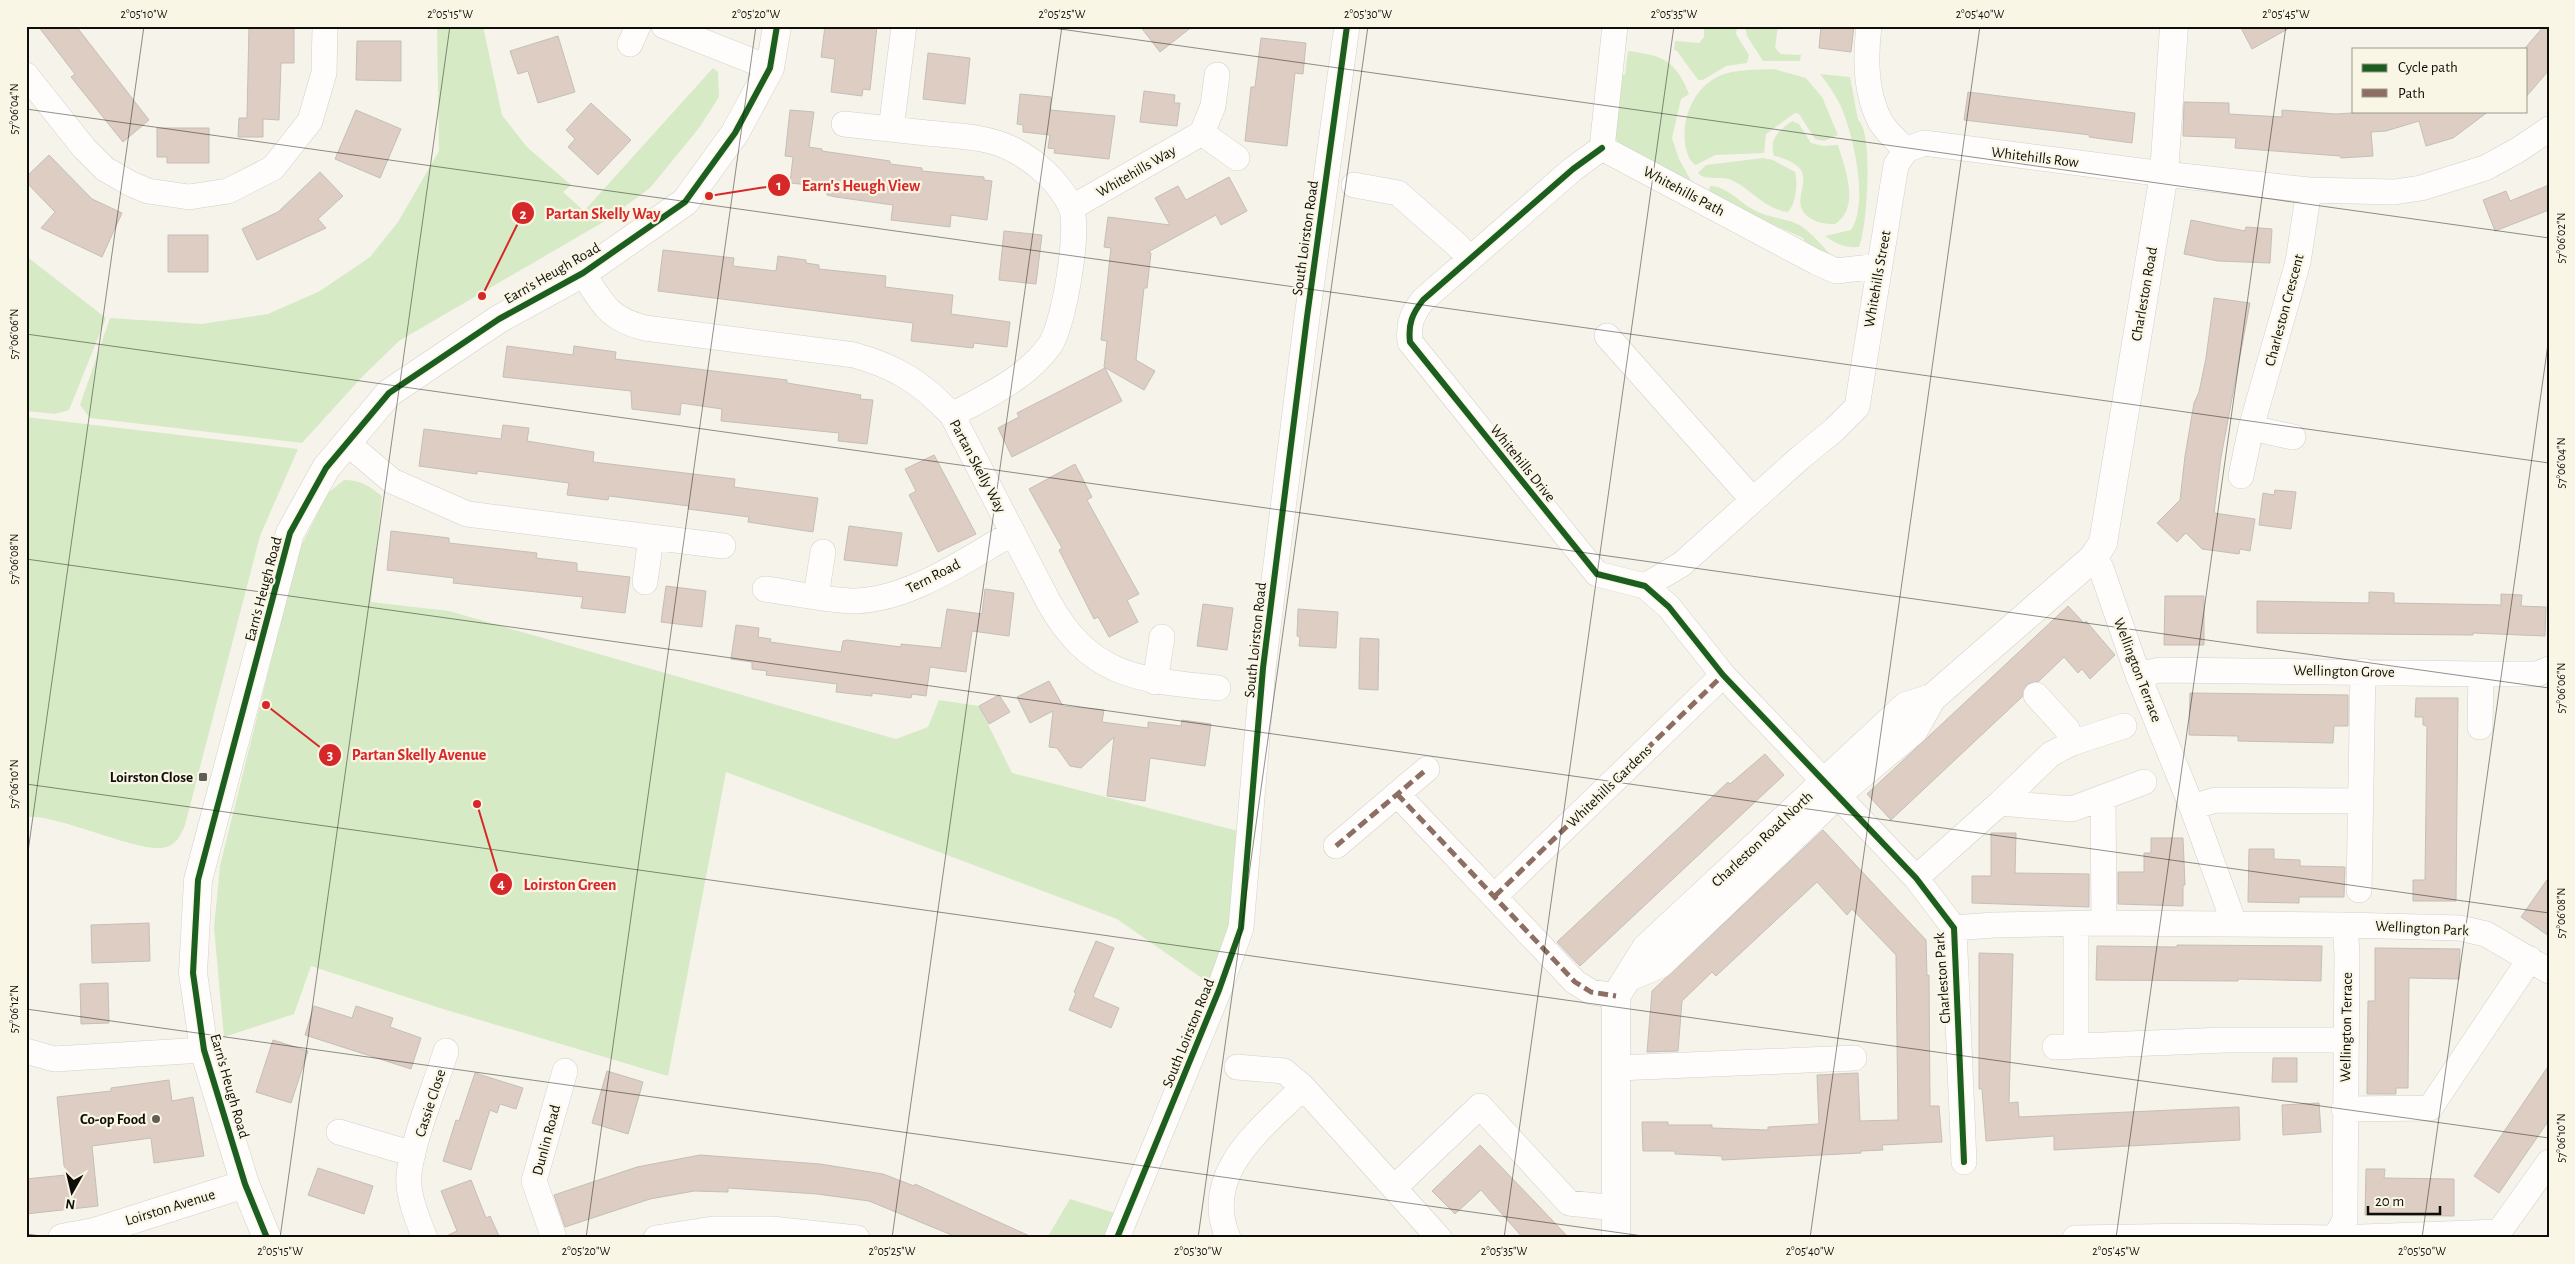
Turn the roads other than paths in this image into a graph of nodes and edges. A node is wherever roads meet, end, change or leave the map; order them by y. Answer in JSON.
{"nodes":[{"id":1,"x":325,"y":26,"type":"edge"},
{"id":2,"x":664,"y":26,"type":"edge"},
{"id":3,"x":777,"y":26,"type":"edge"},
{"id":4,"x":904,"y":26,"type":"edge"},
{"id":5,"x":1347,"y":26,"type":"edge"},
{"id":6,"x":1615,"y":26,"type":"edge"},
{"id":7,"x":1869,"y":26,"type":"edge"},
{"id":8,"x":2174,"y":26,"type":"edge"},
{"id":9,"x":770,"y":68,"type":"junction"},
{"id":10,"x":26,"y":74,"type":"edge"},
{"id":11,"x":1217,"y":76,"type":"dead end"},
{"id":12,"x":844,"y":124,"type":"dead end"},
{"id":13,"x":891,"y":129,"type":"junction"},
{"id":14,"x":2549,"y":129,"type":"edge"},
{"id":15,"x":1202,"y":133,"type":"junction"},
{"id":16,"x":1602,"y":148,"type":"junction"},
{"id":17,"x":1906,"y":150,"type":"junction"},
{"id":18,"x":1237,"y":158,"type":"dead end"},
{"id":19,"x":2164,"y":174,"type":"junction"},
{"id":20,"x":1354,"y":185,"type":"dead end"},
{"id":21,"x":2309,"y":190,"type":"junction"},
{"id":22,"x":1071,"y":208,"type":"junction"},
{"id":23,"x":1470,"y":260,"type":"junction"},
{"id":24,"x":1879,"y":266,"type":"junction"},
{"id":25,"x":583,"y":273,"type":"junction"},
{"id":26,"x":1607,"y":336,"type":"dead end"},
{"id":27,"x":952,"y":415,"type":"junction"},
{"id":28,"x":2251,"y":428,"type":"junction"},
{"id":29,"x":2293,"y":437,"type":"dead end"},
{"id":30,"x":346,"y":442,"type":"junction"},
{"id":31,"x":2241,"y":476,"type":"dead end"},
{"id":32,"x":1753,"y":500,"type":"junction"},
{"id":33,"x":1013,"y":533,"type":"junction"},
{"id":34,"x":651,"y":538,"type":"junction"},
{"id":35,"x":723,"y":546,"type":"dead end"},
{"id":36,"x":823,"y":552,"type":"dead end"},
{"id":37,"x":2093,"y":558,"type":"junction"},
{"id":38,"x":645,"y":582,"type":"dead end"},
{"id":39,"x":1645,"y":586,"type":"junction"},
{"id":40,"x":765,"y":589,"type":"dead end"},
{"id":41,"x":816,"y":596,"type":"junction"},
{"id":42,"x":1162,"y":637,"type":"dead end"},
{"id":43,"x":2549,"y":669,"type":"edge"},
{"id":44,"x":2363,"y":671,"type":"junction"},
{"id":45,"x":2481,"y":674,"type":"junction"},
{"id":46,"x":1723,"y":675,"type":"junction"},
{"id":47,"x":2138,"y":675,"type":"junction"},
{"id":48,"x":1155,"y":682,"type":"junction"},
{"id":49,"x":1218,"y":688,"type":"dead end"},
{"id":50,"x":2036,"y":695,"type":"dead end"},
{"id":51,"x":2124,"y":726,"type":"dead end"},
{"id":52,"x":2480,"y":727,"type":"dead end"},
{"id":53,"x":2072,"y":743,"type":"junction"},
{"id":54,"x":1427,"y":769,"type":"dead end"},
{"id":55,"x":2144,"y":782,"type":"dead end"},
{"id":56,"x":1832,"y":787,"type":"junction"},
{"id":57,"x":1397,"y":794,"type":"junction"},
{"id":58,"x":2103,"y":798,"type":"junction"},
{"id":59,"x":2360,"y":801,"type":"junction"},
{"id":60,"x":2000,"y":803,"type":"junction"},
{"id":61,"x":2192,"y":807,"type":"junction"},
{"id":62,"x":1336,"y":846,"type":"dead end"},
{"id":63,"x":1916,"y":878,"type":"junction"},
{"id":64,"x":2359,"y":890,"type":"dead end"},
{"id":65,"x":1495,"y":896,"type":"junction"},
{"id":66,"x":2104,"y":923,"type":"junction"},
{"id":67,"x":2234,"y":923,"type":"junction"},
{"id":68,"x":2076,"y":924,"type":"junction"},
{"id":69,"x":2345,"y":925,"type":"junction"},
{"id":70,"x":1954,"y":928,"type":"junction"},
{"id":71,"x":2540,"y":965,"type":"edge"},
{"id":72,"x":1622,"y":987,"type":"junction"},
{"id":73,"x":2345,"y":1040,"type":"junction"},
{"id":74,"x":204,"y":1050,"type":"junction"},
{"id":75,"x":26,"y":1051,"type":"edge"},
{"id":76,"x":446,"y":1051,"type":"dead end"},
{"id":77,"x":1854,"y":1058,"type":"dead end"},
{"id":78,"x":1237,"y":1067,"type":"dead end"},
{"id":79,"x":1617,"y":1068,"type":"junction"},
{"id":80,"x":565,"y":1071,"type":"dead end"},
{"id":81,"x":1303,"y":1087,"type":"junction"},
{"id":82,"x":2344,"y":1109,"type":"junction"},
{"id":83,"x":338,"y":1132,"type":"dead end"},
{"id":84,"x":413,"y":1154,"type":"junction"},
{"id":85,"x":1964,"y":1162,"type":"dead end"},
{"id":86,"x":2549,"y":1162,"type":"edge"},
{"id":87,"x":245,"y":1184,"type":"junction"},
{"id":88,"x":1394,"y":1188,"type":"junction"},
{"id":89,"x":1615,"y":1208,"type":"junction"},
{"id":90,"x":95,"y":1235,"type":"edge"},
{"id":91,"x":2195,"y":1237,"type":"edge"},
{"id":92,"x":62,"y":1238,"type":"edge"},
{"id":93,"x":267,"y":1238,"type":"edge"},
{"id":94,"x":424,"y":1238,"type":"edge"},
{"id":95,"x":554,"y":1238,"type":"edge"},
{"id":96,"x":656,"y":1238,"type":"edge"},
{"id":97,"x":857,"y":1238,"type":"edge"},
{"id":98,"x":1118,"y":1238,"type":"edge"},
{"id":99,"x":1228,"y":1238,"type":"edge"},
{"id":100,"x":1440,"y":1238,"type":"edge"},
{"id":101,"x":1616,"y":1238,"type":"edge"},
{"id":102,"x":2075,"y":1238,"type":"edge"},
{"id":103,"x":2335,"y":1238,"type":"edge"}],
"edges":[{"from":1,"to":10,"type":"street"},
{"from":2,"to":9,"type":"street"},
{"from":3,"to":9,"type":"street","name":"Earn's Heugh Road"},
{"from":4,"to":13,"type":"street"},
{"from":5,"to":98,"type":"street","name":"South Loirston Road"},
{"from":6,"to":16,"type":"street"},
{"from":7,"to":17,"type":"street"},
{"from":8,"to":19,"type":"street","name":"Charleston Road"},
{"from":9,"to":25,"type":"street","name":"Earn's Heugh Road"},
{"from":11,"to":15,"type":"street"},
{"from":12,"to":13,"type":"street"},
{"from":13,"to":22,"type":"street"},
{"from":14,"to":21,"type":"street"},
{"from":15,"to":18,"type":"street"},
{"from":15,"to":22,"type":"street","name":"Whitehills Way"},
{"from":16,"to":23,"type":"street","name":"Whitehills Drive"},
{"from":16,"to":24,"type":"street","name":"Whitehills Path"},
{"from":17,"to":19,"type":"street","name":"Whitehills Row"},
{"from":17,"to":24,"type":"street","name":"Whitehills Street"},
{"from":19,"to":21,"type":"street"},
{"from":19,"to":37,"type":"street","name":"Charleston Road"},
{"from":20,"to":23,"type":"street"},
{"from":21,"to":28,"type":"street","name":"Charleston Crescent"},
{"from":22,"to":27,"type":"street"},
{"from":23,"to":39,"type":"street","name":"Whitehills Drive"},
{"from":24,"to":32,"type":"street","name":"Whitehills Street"},
{"from":25,"to":27,"type":"street","name":"Partan Skelly Way"},
{"from":25,"to":30,"type":"street","name":"Earn's Heugh Road"},
{"from":26,"to":32,"type":"street"},
{"from":27,"to":33,"type":"street","name":"Partan Skelly Way"},
{"from":28,"to":29,"type":"street"},
{"from":28,"to":31,"type":"street","name":"Charleston Crescent"},
{"from":30,"to":34,"type":"street"},
{"from":30,"to":74,"type":"street","name":"Earn's Heugh Road"},
{"from":32,"to":39,"type":"street","name":"Whitehills Street"},
{"from":33,"to":41,"type":"street","name":"Tern Road"},
{"from":33,"to":48,"type":"street","name":"Partan Skelly Way"},
{"from":34,"to":35,"type":"street"},
{"from":34,"to":38,"type":"street"},
{"from":36,"to":41,"type":"street"},
{"from":37,"to":47,"type":"street","name":"Wellington Terrace"},
{"from":37,"to":56,"type":"street","name":"Charleston Road North"},
{"from":39,"to":46,"type":"street","name":"Whitehills Drive"},
{"from":40,"to":41,"type":"street","name":"Tern Road"},
{"from":42,"to":48,"type":"street"},
{"from":43,"to":45,"type":"street","name":"Wellington Grove"},
{"from":44,"to":45,"type":"street","name":"Wellington Grove"},
{"from":44,"to":47,"type":"street","name":"Wellington Grove"},
{"from":44,"to":59,"type":"street"},
{"from":45,"to":52,"type":"street"},
{"from":46,"to":56,"type":"street","name":"Whitehills Drive"},
{"from":46,"to":65,"type":"street","name":"Whitehills Gardens"},
{"from":47,"to":61,"type":"street","name":"Wellington Terrace"},
{"from":48,"to":49,"type":"street","name":"Partan Skelly Way"},
{"from":50,"to":53,"type":"street"},
{"from":51,"to":53,"type":"street"},
{"from":53,"to":60,"type":"street"},
{"from":54,"to":57,"type":"street"},
{"from":55,"to":58,"type":"street"},
{"from":56,"to":63,"type":"street","name":"Charleston Park"},
{"from":56,"to":72,"type":"street","name":"Charleston Road North"},
{"from":57,"to":62,"type":"street"},
{"from":57,"to":65,"type":"street"},
{"from":58,"to":60,"type":"street"},
{"from":58,"to":66,"type":"street"},
{"from":59,"to":61,"type":"street"},
{"from":59,"to":64,"type":"street"},
{"from":60,"to":63,"type":"street"},
{"from":61,"to":67,"type":"street","name":"Wellington Terrace"},
{"from":63,"to":70,"type":"street","name":"Charleston Park"},
{"from":65,"to":72,"type":"street"},
{"from":66,"to":67,"type":"street"},
{"from":66,"to":68,"type":"street","name":"Charleston Park"},
{"from":67,"to":69,"type":"street"},
{"from":68,"to":70,"type":"street","name":"Charleston Park"},
{"from":68,"to":73,"type":"street"},
{"from":69,"to":71,"type":"street","name":"Wellington Park"},
{"from":69,"to":73,"type":"street","name":"Wellington Terrace"},
{"from":70,"to":85,"type":"street","name":"Charleston Park"},
{"from":71,"to":82,"type":"street"},
{"from":72,"to":79,"type":"street"},
{"from":73,"to":82,"type":"street","name":"Wellington Terrace"},
{"from":74,"to":75,"type":"street"},
{"from":74,"to":87,"type":"street","name":"Earn's Heugh Road"},
{"from":76,"to":84,"type":"street","name":"Cassie Close"},
{"from":77,"to":79,"type":"street"},
{"from":78,"to":81,"type":"street"},
{"from":79,"to":89,"type":"street"},
{"from":80,"to":95,"type":"street","name":"Dunlin Road"},
{"from":81,"to":88,"type":"street"},
{"from":81,"to":99,"type":"street"},
{"from":82,"to":103,"type":"street","name":"Wellington Terrace"},
{"from":83,"to":84,"type":"street","name":"Cassie Close"},
{"from":84,"to":94,"type":"street","name":"Cassie Close"},
{"from":86,"to":103,"type":"street"},
{"from":87,"to":90,"type":"street","name":"Loirston Avenue"},
{"from":87,"to":93,"type":"street","name":"Earn's Heugh Road"},
{"from":88,"to":89,"type":"street"},
{"from":88,"to":100,"type":"street"},
{"from":89,"to":101,"type":"street"},
{"from":90,"to":92,"type":"street","name":"Loirston Avenue"},
{"from":91,"to":102,"type":"street"},
{"from":91,"to":103,"type":"street"},
{"from":96,"to":97,"type":"street"}]}
